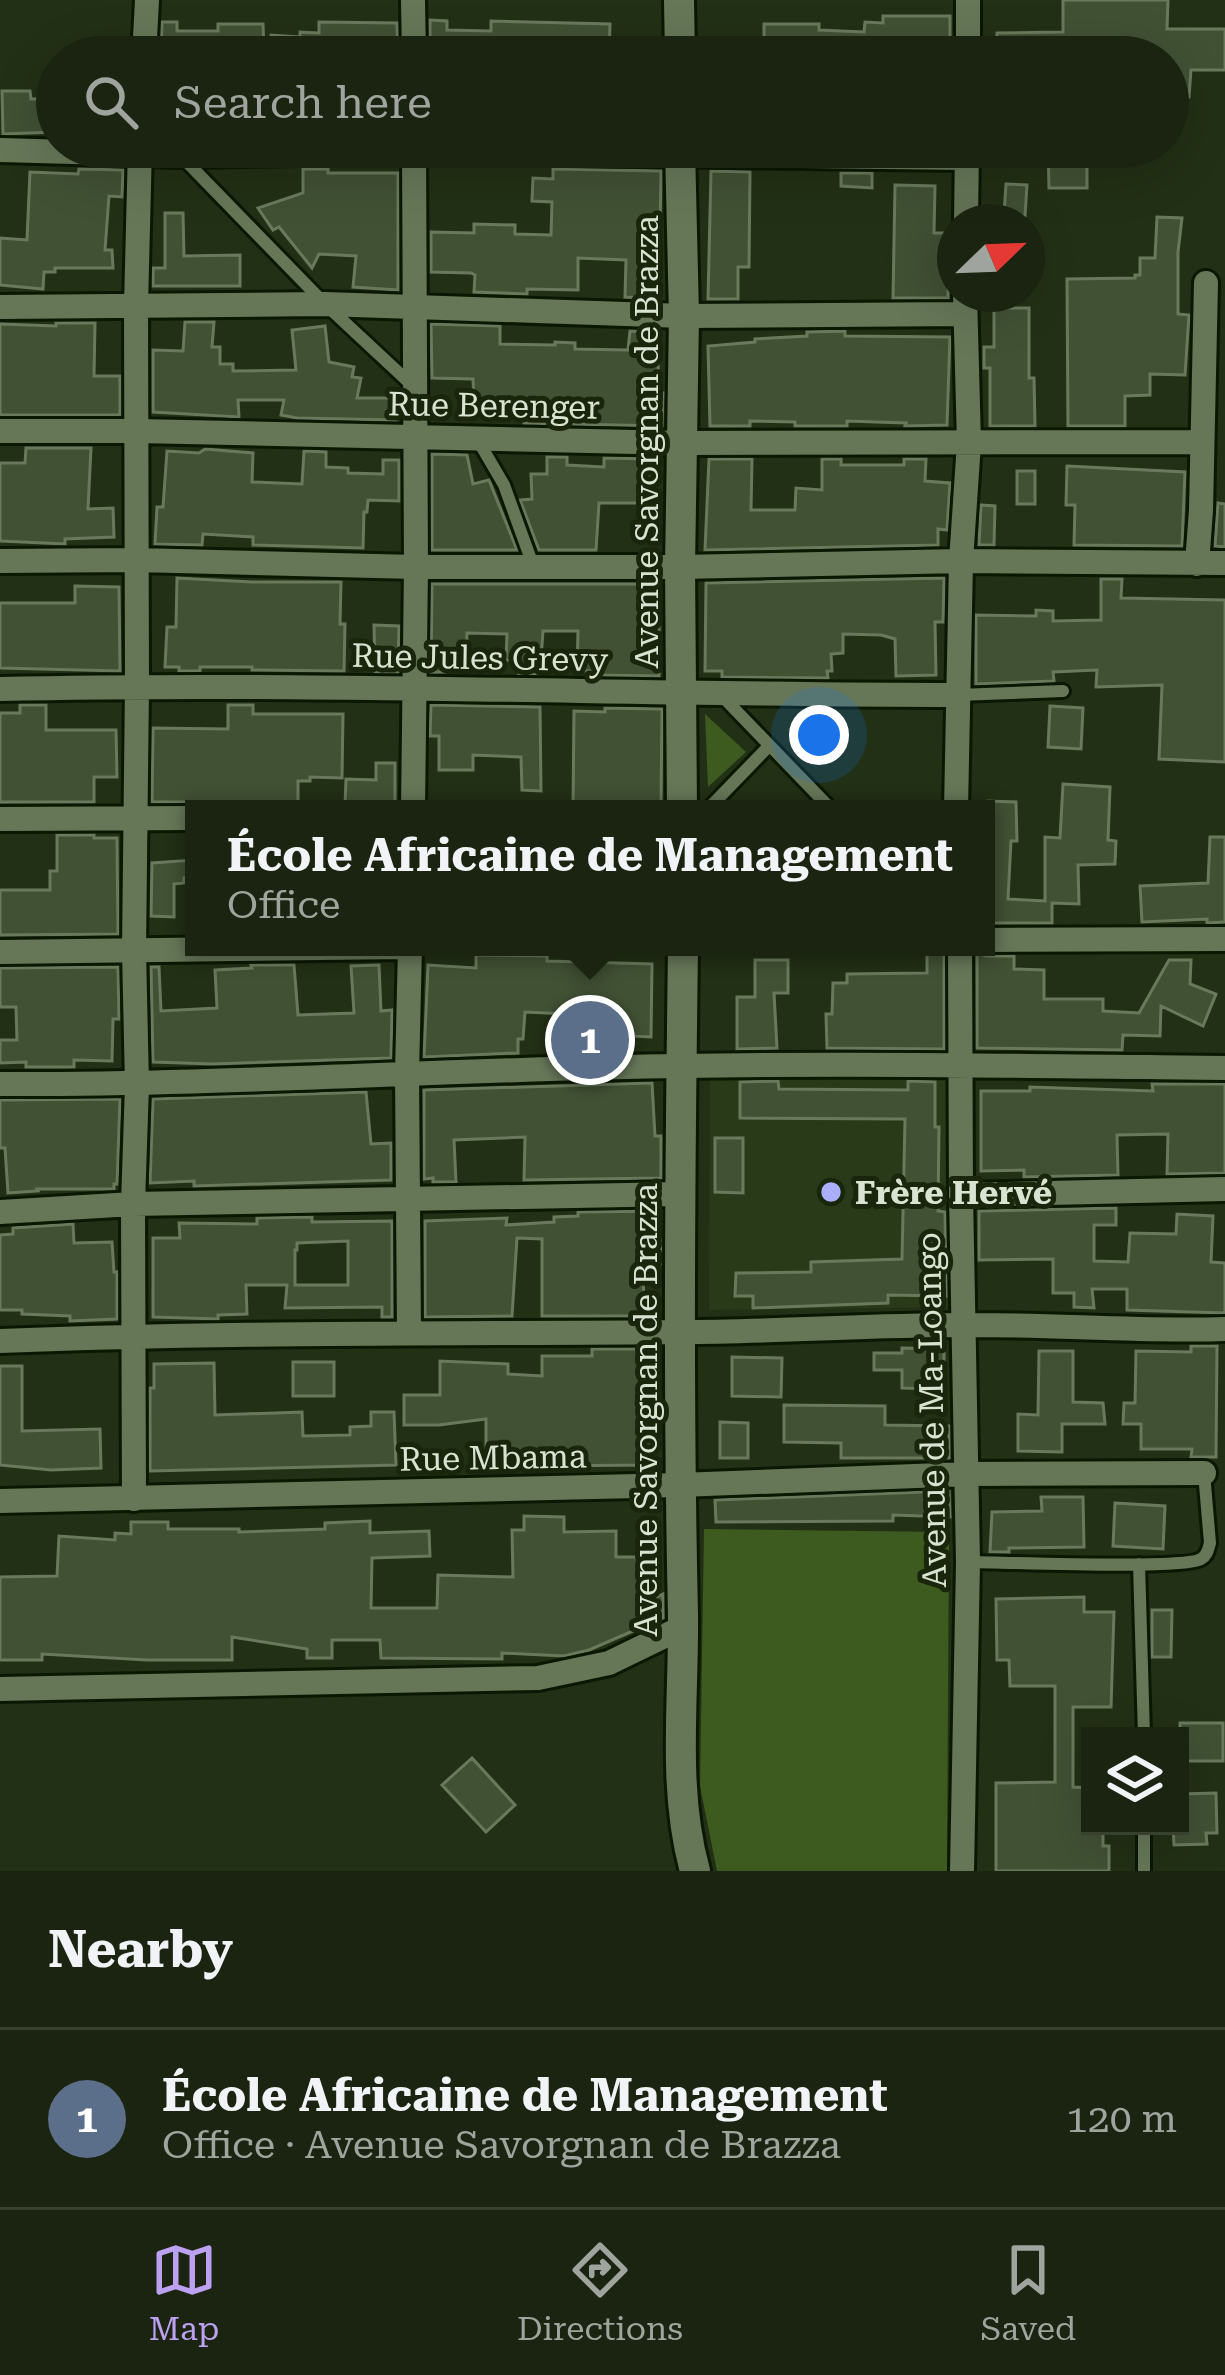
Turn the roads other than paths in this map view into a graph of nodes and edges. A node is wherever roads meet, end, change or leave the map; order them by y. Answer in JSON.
{"nodes":[{"id":1,"x":147,"y":0,"type":"edge"},
{"id":2,"x":413,"y":0,"type":"edge"},
{"id":3,"x":679,"y":0,"type":"edge"},
{"id":4,"x":968,"y":0,"type":"edge"},
{"id":5,"x":145,"y":36,"type":"edge"},
{"id":6,"x":414,"y":36,"type":"edge"},
{"id":7,"x":680,"y":36,"type":"edge"},
{"id":8,"x":968,"y":36,"type":"edge"},
{"id":9,"x":0,"y":150,"type":"edge"},
{"id":10,"x":36,"y":150,"type":"edge"},
{"id":11,"x":139,"y":168,"type":"edge"},
{"id":12,"x":193,"y":168,"type":"edge"},
{"id":13,"x":414,"y":168,"type":"edge"},
{"id":14,"x":680,"y":168,"type":"edge"},
{"id":15,"x":967,"y":168,"type":"edge"},
{"id":16,"x":966,"y":204,"type":"edge"},
{"id":17,"x":1206,"y":283,"type":"dead end"},
{"id":18,"x":325,"y":304,"type":"junction"},
{"id":19,"x":937,"y":305,"type":"edge"},
{"id":20,"x":136,"y":306,"type":"junction"},
{"id":21,"x":0,"y":307,"type":"edge"},
{"id":22,"x":416,"y":309,"type":"junction"},
{"id":23,"x":965,"y":312,"type":"edge"},
{"id":24,"x":684,"y":316,"type":"junction"},
{"id":25,"x":416,"y":388,"type":"junction"},
{"id":26,"x":138,"y":430,"type":"junction"},
{"id":27,"x":0,"y":431,"type":"edge"},
{"id":28,"x":415,"y":436,"type":"junction"},
{"id":29,"x":476,"y":437,"type":"junction"},
{"id":30,"x":1202,"y":442,"type":"junction"},
{"id":31,"x":682,"y":443,"type":"junction"},
{"id":32,"x":969,"y":443,"type":"junction"},
{"id":33,"x":136,"y":560,"type":"junction"},
{"id":34,"x":0,"y":561,"type":"edge"},
{"id":35,"x":961,"y":561,"type":"junction"},
{"id":36,"x":1225,"y":563,"type":"edge"},
{"id":37,"x":1197,"y":564,"type":"junction"},
{"id":38,"x":533,"y":566,"type":"junction"},
{"id":39,"x":416,"y":567,"type":"junction"},
{"id":40,"x":680,"y":567,"type":"junction"},
{"id":41,"x":137,"y":686,"type":"junction"},
{"id":42,"x":414,"y":688,"type":"junction"},
{"id":43,"x":0,"y":689,"type":"edge"},
{"id":44,"x":1063,"y":691,"type":"dead end"},
{"id":45,"x":682,"y":694,"type":"junction"},
{"id":46,"x":721,"y":695,"type":"junction"},
{"id":47,"x":958,"y":695,"type":"junction"},
{"id":48,"x":770,"y":746,"type":"junction"},
{"id":49,"x":413,"y":800,"type":"edge"},
{"id":50,"x":682,"y":800,"type":"edge"},
{"id":51,"x":717,"y":800,"type":"edge"},
{"id":52,"x":822,"y":800,"type":"edge"},
{"id":53,"x":956,"y":800,"type":"edge"},
{"id":54,"x":136,"y":818,"type":"junction"},
{"id":55,"x":185,"y":818,"type":"edge"},
{"id":56,"x":0,"y":820,"type":"edge"},
{"id":57,"x":1225,"y":939,"type":"edge"},
{"id":58,"x":995,"y":940,"type":"edge"},
{"id":59,"x":185,"y":949,"type":"edge"},
{"id":60,"x":134,"y":950,"type":"junction"},
{"id":61,"x":0,"y":952,"type":"edge"},
{"id":62,"x":408,"y":956,"type":"edge"},
{"id":63,"x":683,"y":956,"type":"edge"},
{"id":64,"x":960,"y":956,"type":"edge"},
{"id":65,"x":959,"y":1065,"type":"junction"},
{"id":66,"x":682,"y":1066,"type":"junction"},
{"id":67,"x":1225,"y":1068,"type":"edge"},
{"id":68,"x":407,"y":1072,"type":"junction"},
{"id":69,"x":0,"y":1084,"type":"edge"},
{"id":70,"x":136,"y":1085,"type":"junction"},
{"id":71,"x":1225,"y":1189,"type":"edge"},
{"id":72,"x":680,"y":1195,"type":"junction"},
{"id":73,"x":961,"y":1195,"type":"junction"},
{"id":74,"x":408,"y":1200,"type":"junction"},
{"id":75,"x":133,"y":1204,"type":"junction"},
{"id":76,"x":0,"y":1212,"type":"edge"},
{"id":77,"x":964,"y":1324,"type":"junction"},
{"id":78,"x":1225,"y":1329,"type":"edge"},
{"id":79,"x":409,"y":1332,"type":"junction"},
{"id":80,"x":680,"y":1333,"type":"junction"},
{"id":81,"x":134,"y":1336,"type":"junction"},
{"id":82,"x":0,"y":1341,"type":"edge"},
{"id":83,"x":1204,"y":1473,"type":"joint"},
{"id":84,"x":968,"y":1474,"type":"junction"},
{"id":85,"x":680,"y":1485,"type":"junction"},
{"id":86,"x":134,"y":1499,"type":"junction"},
{"id":87,"x":0,"y":1501,"type":"edge"},
{"id":88,"x":968,"y":1562,"type":"junction"},
{"id":89,"x":1139,"y":1564,"type":"junction"},
{"id":90,"x":683,"y":1627,"type":"junction"},
{"id":91,"x":0,"y":1689,"type":"edge"},
{"id":92,"x":1144,"y":1727,"type":"edge"},
{"id":93,"x":1144,"y":1835,"type":"edge"},
{"id":94,"x":695,"y":1871,"type":"edge"},
{"id":95,"x":962,"y":1871,"type":"edge"},
{"id":96,"x":1144,"y":1871,"type":"edge"}],
"edges":[{"from":1,"to":5,"type":"street"},
{"from":2,"to":6,"type":"street"},
{"from":3,"to":7,"type":"main road"},
{"from":4,"to":8,"type":"street"},
{"from":9,"to":10,"type":"street"},
{"from":11,"to":20,"type":"street"},
{"from":12,"to":18,"type":"lane"},
{"from":13,"to":22,"type":"street"},
{"from":14,"to":24,"type":"main road","name":"Avenue Savorgnan de Brazza"},
{"from":15,"to":16,"type":"street"},
{"from":17,"to":30,"type":"street"},
{"from":18,"to":20,"type":"street"},
{"from":18,"to":22,"type":"street"},
{"from":18,"to":25,"type":"lane"},
{"from":19,"to":24,"type":"street"},
{"from":20,"to":21,"type":"street"},
{"from":20,"to":26,"type":"street"},
{"from":22,"to":24,"type":"street"},
{"from":22,"to":25,"type":"street"},
{"from":23,"to":32,"type":"street"},
{"from":24,"to":31,"type":"main road","name":"Avenue Savorgnan de Brazza"},
{"from":25,"to":28,"type":"street"},
{"from":26,"to":27,"type":"street","name":"Rue Berenger"},
{"from":26,"to":28,"type":"street","name":"Rue Berenger"},
{"from":26,"to":33,"type":"street"},
{"from":28,"to":29,"type":"street","name":"Rue Berenger"},
{"from":28,"to":39,"type":"street"},
{"from":29,"to":31,"type":"street","name":"Rue Berenger"},
{"from":29,"to":38,"type":"lane"},
{"from":30,"to":32,"type":"street","name":"Rue Berenger"},
{"from":30,"to":37,"type":"street"},
{"from":31,"to":32,"type":"street","name":"Rue Berenger"},
{"from":31,"to":40,"type":"main road","name":"Avenue Savorgnan de Brazza"},
{"from":32,"to":35,"type":"street"},
{"from":33,"to":34,"type":"street"},
{"from":33,"to":39,"type":"street"},
{"from":33,"to":41,"type":"street"},
{"from":35,"to":37,"type":"street"},
{"from":35,"to":40,"type":"street"},
{"from":35,"to":47,"type":"street"},
{"from":36,"to":37,"type":"street"},
{"from":38,"to":39,"type":"street"},
{"from":38,"to":40,"type":"street"},
{"from":39,"to":42,"type":"street"},
{"from":40,"to":45,"type":"main road","name":"Avenue Savorgnan de Brazza"},
{"from":41,"to":42,"type":"street","name":"Rue Jules Grevy"},
{"from":41,"to":43,"type":"street","name":"Rue Jules Grevy"},
{"from":41,"to":54,"type":"street"},
{"from":42,"to":45,"type":"street","name":"Rue Jules Grevy"},
{"from":42,"to":49,"type":"street"},
{"from":44,"to":47,"type":"lane"},
{"from":45,"to":46,"type":"street","name":"Rue Jules Grevy"},
{"from":45,"to":50,"type":"main road","name":"Avenue Savorgnan de Brazza"},
{"from":46,"to":47,"type":"street","name":"Rue Jules Grevy"},
{"from":46,"to":48,"type":"lane"},
{"from":47,"to":53,"type":"street"},
{"from":48,"to":51,"type":"lane"},
{"from":48,"to":52,"type":"lane"},
{"from":54,"to":55,"type":"street"},
{"from":54,"to":56,"type":"street"},
{"from":54,"to":60,"type":"street"},
{"from":57,"to":58,"type":"street"},
{"from":59,"to":60,"type":"street"},
{"from":60,"to":61,"type":"street"},
{"from":60,"to":70,"type":"street"},
{"from":62,"to":68,"type":"street"},
{"from":63,"to":66,"type":"main road","name":"Avenue Savorgnan de Brazza"},
{"from":64,"to":65,"type":"street","name":"Avenue de Ma-Loango"},
{"from":65,"to":66,"type":"street"},
{"from":65,"to":67,"type":"street"},
{"from":65,"to":73,"type":"street","name":"Avenue de Ma-Loango"},
{"from":66,"to":68,"type":"street"},
{"from":66,"to":72,"type":"main road","name":"Avenue Savorgnan de Brazza"},
{"from":68,"to":70,"type":"street"},
{"from":68,"to":74,"type":"street"},
{"from":69,"to":70,"type":"street"},
{"from":70,"to":75,"type":"street"},
{"from":71,"to":73,"type":"street"},
{"from":72,"to":74,"type":"street"},
{"from":72,"to":80,"type":"main road","name":"Avenue Savorgnan de Brazza"},
{"from":73,"to":77,"type":"street","name":"Avenue de Ma-Loango"},
{"from":74,"to":75,"type":"street"},
{"from":74,"to":79,"type":"street"},
{"from":75,"to":76,"type":"street"},
{"from":75,"to":81,"type":"street"},
{"from":77,"to":78,"type":"street"},
{"from":77,"to":80,"type":"street"},
{"from":77,"to":84,"type":"street","name":"Avenue de Ma-Loango"},
{"from":79,"to":80,"type":"street"},
{"from":79,"to":81,"type":"street"},
{"from":80,"to":85,"type":"main road","name":"Avenue Savorgnan de Brazza"},
{"from":81,"to":82,"type":"street"},
{"from":81,"to":86,"type":"street"},
{"from":83,"to":84,"type":"street","name":"Rue Mbama"},
{"from":83,"to":89,"type":"lane"},
{"from":84,"to":85,"type":"street","name":"Rue Mbama"},
{"from":84,"to":88,"type":"street","name":"Avenue de Ma-Loango"},
{"from":85,"to":86,"type":"street","name":"Rue Mbama"},
{"from":85,"to":90,"type":"main road","name":"Avenue Savorgnan de Brazza"},
{"from":86,"to":87,"type":"street","name":"Rue Mbama"},
{"from":88,"to":89,"type":"lane"},
{"from":88,"to":95,"type":"street","name":"Avenue de Ma-Loango"},
{"from":89,"to":92,"type":"lane"},
{"from":90,"to":91,"type":"street"},
{"from":90,"to":94,"type":"main road","name":"Avenue Savorgnan de Brazza"},
{"from":93,"to":96,"type":"lane"}]}
